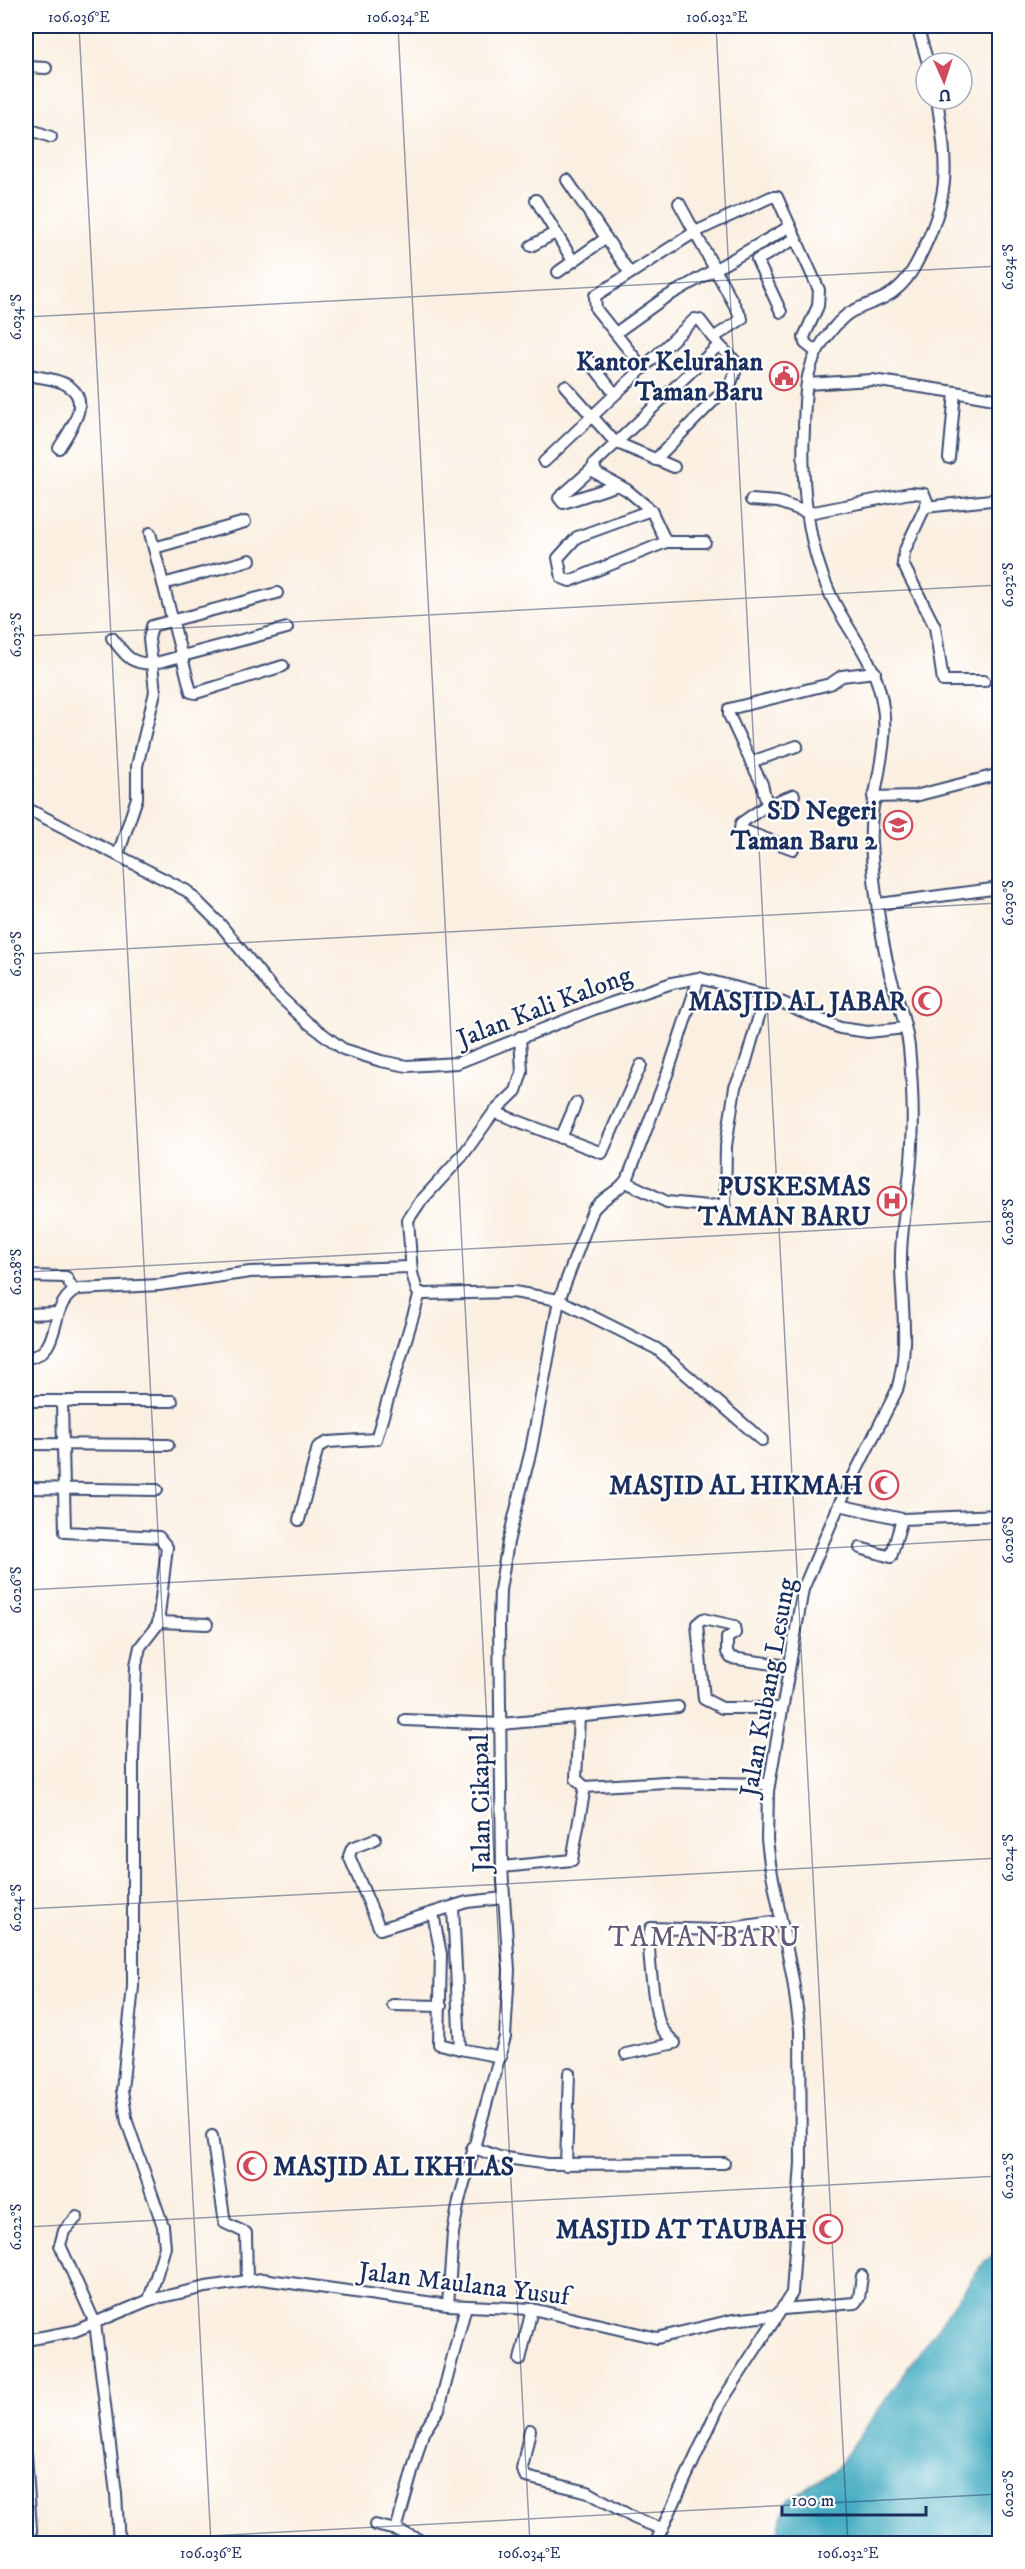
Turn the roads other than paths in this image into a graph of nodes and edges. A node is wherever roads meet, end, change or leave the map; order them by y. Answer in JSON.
{"nodes":[{"id":1,"x":917,"y":26,"type":"edge"},
{"id":2,"x":924,"y":51,"type":"edge"},
{"id":3,"x":26,"y":68,"type":"edge"},
{"id":4,"x":46,"y":68,"type":"dead end"},
{"id":5,"x":938,"y":111,"type":"edge"},
{"id":6,"x":26,"y":128,"type":"edge"},
{"id":7,"x":51,"y":137,"type":"dead end"},
{"id":8,"x":567,"y":180,"type":"dead end"},
{"id":9,"x":536,"y":200,"type":"dead end"},
{"id":10,"x":679,"y":203,"type":"dead end"},
{"id":11,"x":789,"y":227,"type":"junction"},
{"id":12,"x":695,"y":232,"type":"junction"},
{"id":13,"x":555,"y":233,"type":"junction"},
{"id":14,"x":606,"y":238,"type":"junction"},
{"id":15,"x":795,"y":239,"type":"junction"},
{"id":16,"x":531,"y":246,"type":"dead end"},
{"id":17,"x":573,"y":261,"type":"junction"},
{"id":18,"x":716,"y":268,"type":"junction"},
{"id":19,"x":558,"y":272,"type":"dead end"},
{"id":20,"x":629,"y":272,"type":"junction"},
{"id":21,"x":782,"y":312,"type":"dead end"},
{"id":22,"x":617,"y":332,"type":"junction"},
{"id":23,"x":716,"y":342,"type":"junction"},
{"id":24,"x":815,"y":351,"type":"junction"},
{"id":25,"x":589,"y":361,"type":"dead end"},
{"id":26,"x":643,"y":368,"type":"junction"},
{"id":27,"x":26,"y":374,"type":"edge"},
{"id":28,"x":807,"y":384,"type":"junction"},
{"id":29,"x":565,"y":386,"type":"dead end"},
{"id":30,"x":955,"y":392,"type":"junction"},
{"id":31,"x":615,"y":394,"type":"junction"},
{"id":32,"x":999,"y":400,"type":"edge"},
{"id":33,"x":592,"y":416,"type":"junction"},
{"id":34,"x":615,"y":442,"type":"junction"},
{"id":35,"x":59,"y":448,"type":"dead end"},
{"id":36,"x":949,"y":458,"type":"dead end"},
{"id":37,"x":655,"y":460,"type":"junction"},
{"id":38,"x":544,"y":462,"type":"dead end"},
{"id":39,"x":674,"y":467,"type":"dead end"},
{"id":40,"x":593,"y":468,"type":"junction"},
{"id":41,"x":618,"y":485,"type":"junction"},
{"id":42,"x":999,"y":499,"type":"edge"},
{"id":43,"x":752,"y":500,"type":"dead end"},
{"id":44,"x":925,"y":507,"type":"junction"},
{"id":45,"x":651,"y":510,"type":"junction"},
{"id":46,"x":809,"y":513,"type":"junction"},
{"id":47,"x":245,"y":522,"type":"dead end"},
{"id":48,"x":150,"y":533,"type":"dead end"},
{"id":49,"x":666,"y":542,"type":"junction"},
{"id":50,"x":705,"y":542,"type":"dead end"},
{"id":51,"x":154,"y":548,"type":"junction"},
{"id":52,"x":250,"y":560,"type":"dead end"},
{"id":53,"x":163,"y":584,"type":"junction"},
{"id":54,"x":277,"y":593,"type":"dead end"},
{"id":55,"x":172,"y":620,"type":"junction"},
{"id":56,"x":287,"y":628,"type":"dead end"},
{"id":57,"x":112,"y":638,"type":"dead end"},
{"id":58,"x":181,"y":658,"type":"junction"},
{"id":59,"x":152,"y":664,"type":"junction"},
{"id":60,"x":283,"y":666,"type":"dead end"},
{"id":61,"x":875,"y":672,"type":"junction"},
{"id":62,"x":984,"y":681,"type":"dead end"},
{"id":63,"x":797,"y":746,"type":"dead end"},
{"id":64,"x":751,"y":762,"type":"junction"},
{"id":65,"x":999,"y":774,"type":"edge"},
{"id":66,"x":794,"y":795,"type":"dead end"},
{"id":67,"x":873,"y":797,"type":"junction"},
{"id":68,"x":767,"y":805,"type":"junction"},
{"id":69,"x":26,"y":808,"type":"edge"},
{"id":70,"x":793,"y":849,"type":"dead end"},
{"id":71,"x":118,"y":855,"type":"junction"},
{"id":72,"x":999,"y":888,"type":"edge"},
{"id":73,"x":879,"y":904,"type":"junction"},
{"id":74,"x":699,"y":978,"type":"junction"},
{"id":75,"x":765,"y":995,"type":"junction"},
{"id":76,"x":905,"y":1028,"type":"junction"},
{"id":77,"x":520,"y":1037,"type":"junction"},
{"id":78,"x":641,"y":1065,"type":"dead end"},
{"id":79,"x":576,"y":1103,"type":"dead end"},
{"id":80,"x":494,"y":1112,"type":"junction"},
{"id":81,"x":561,"y":1138,"type":"junction"},
{"id":82,"x":626,"y":1182,"type":"junction"},
{"id":83,"x":411,"y":1267,"type":"junction"},
{"id":84,"x":26,"y":1276,"type":"edge"},
{"id":85,"x":74,"y":1292,"type":"junction"},
{"id":86,"x":420,"y":1293,"type":"junction"},
{"id":87,"x":559,"y":1300,"type":"junction"},
{"id":88,"x":58,"y":1313,"type":"junction"},
{"id":89,"x":26,"y":1314,"type":"edge"},
{"id":90,"x":26,"y":1358,"type":"edge"},
{"id":91,"x":26,"y":1401,"type":"edge"},
{"id":92,"x":172,"y":1401,"type":"dead end"},
{"id":93,"x":62,"y":1402,"type":"junction"},
{"id":94,"x":762,"y":1440,"type":"dead end"},
{"id":95,"x":26,"y":1444,"type":"edge"},
{"id":96,"x":62,"y":1445,"type":"junction"},
{"id":97,"x":168,"y":1445,"type":"dead end"},
{"id":98,"x":26,"y":1488,"type":"edge"},
{"id":99,"x":62,"y":1489,"type":"junction"},
{"id":100,"x":158,"y":1490,"type":"dead end"},
{"id":101,"x":838,"y":1505,"type":"junction"},
{"id":102,"x":999,"y":1515,"type":"edge"},
{"id":103,"x":902,"y":1519,"type":"junction"},
{"id":104,"x":299,"y":1520,"type":"dead end"},
{"id":105,"x":860,"y":1548,"type":"dead end"},
{"id":106,"x":159,"y":1622,"type":"junction"},
{"id":107,"x":207,"y":1624,"type":"dead end"},
{"id":108,"x":788,"y":1666,"type":"junction"},
{"id":109,"x":678,"y":1707,"type":"dead end"},
{"id":110,"x":781,"y":1708,"type":"junction"},
{"id":111,"x":579,"y":1716,"type":"junction"},
{"id":112,"x":405,"y":1720,"type":"dead end"},
{"id":113,"x":502,"y":1724,"type":"junction"},
{"id":114,"x":769,"y":1784,"type":"junction"},
{"id":115,"x":585,"y":1787,"type":"junction"},
{"id":116,"x":375,"y":1839,"type":"dead end"},
{"id":117,"x":502,"y":1867,"type":"junction"},
{"id":118,"x":504,"y":1898,"type":"junction"},
{"id":119,"x":453,"y":1907,"type":"junction"},
{"id":120,"x":433,"y":1914,"type":"junction"},
{"id":121,"x":781,"y":1921,"type":"junction"},
{"id":122,"x":393,"y":2005,"type":"dead end"},
{"id":123,"x":441,"y":2006,"type":"junction"},
{"id":124,"x":460,"y":2049,"type":"junction"},
{"id":125,"x":626,"y":2054,"type":"dead end"},
{"id":126,"x":501,"y":2057,"type":"junction"},
{"id":127,"x":569,"y":2073,"type":"dead end"},
{"id":128,"x":212,"y":2136,"type":"dead end"},
{"id":129,"x":472,"y":2147,"type":"junction"},
{"id":130,"x":724,"y":2163,"type":"dead end"},
{"id":131,"x":566,"y":2164,"type":"junction"},
{"id":132,"x":77,"y":2217,"type":"dead end"},
{"id":133,"x":862,"y":2276,"type":"dead end"},
{"id":134,"x":246,"y":2281,"type":"junction"},
{"id":135,"x":149,"y":2300,"type":"junction"},
{"id":136,"x":448,"y":2305,"type":"junction"},
{"id":137,"x":466,"y":2306,"type":"junction"},
{"id":138,"x":532,"y":2310,"type":"junction"},
{"id":139,"x":781,"y":2312,"type":"junction"},
{"id":140,"x":95,"y":2323,"type":"junction"},
{"id":141,"x":26,"y":2340,"type":"edge"},
{"id":142,"x":520,"y":2360,"type":"dead end"},
{"id":143,"x":530,"y":2430,"type":"dead end"},
{"id":144,"x":26,"y":2455,"type":"edge"},
{"id":145,"x":375,"y":2525,"type":"dead end"},
{"id":146,"x":662,"y":2529,"type":"junction"},
{"id":147,"x":396,"y":2530,"type":"junction"},
{"id":148,"x":32,"y":2544,"type":"edge"},
{"id":149,"x":119,"y":2544,"type":"edge"},
{"id":150,"x":420,"y":2544,"type":"edge"},
{"id":151,"x":655,"y":2544,"type":"edge"}],
"edges":[{"from":1,"to":2,"type":"street"},
{"from":3,"to":4,"type":"street"},
{"from":5,"to":24,"type":"street","name":"Jalan Kubang Lesung"},
{"from":6,"to":7,"type":"street"},
{"from":8,"to":14,"type":"street"},
{"from":9,"to":13,"type":"street"},
{"from":10,"to":12,"type":"street"},
{"from":11,"to":12,"type":"street"},
{"from":11,"to":15,"type":"street"},
{"from":11,"to":18,"type":"street"},
{"from":12,"to":18,"type":"street"},
{"from":12,"to":20,"type":"street"},
{"from":13,"to":16,"type":"street"},
{"from":13,"to":17,"type":"street"},
{"from":14,"to":17,"type":"street"},
{"from":14,"to":20,"type":"street"},
{"from":15,"to":21,"type":"street"},
{"from":15,"to":24,"type":"street"},
{"from":17,"to":19,"type":"street"},
{"from":18,"to":22,"type":"street"},
{"from":18,"to":23,"type":"street"},
{"from":20,"to":22,"type":"street"},
{"from":22,"to":26,"type":"street"},
{"from":23,"to":26,"type":"street"},
{"from":23,"to":34,"type":"street"},
{"from":23,"to":37,"type":"street"},
{"from":24,"to":28,"type":"street","name":"Jalan Kubang Lesung"},
{"from":25,"to":31,"type":"street"},
{"from":26,"to":31,"type":"street"},
{"from":27,"to":35,"type":"street"},
{"from":28,"to":30,"type":"street"},
{"from":28,"to":46,"type":"street","name":"Jalan Kubang Lesung"},
{"from":29,"to":33,"type":"street"},
{"from":30,"to":32,"type":"street"},
{"from":30,"to":36,"type":"street"},
{"from":31,"to":33,"type":"street"},
{"from":33,"to":34,"type":"street"},
{"from":33,"to":38,"type":"street"},
{"from":34,"to":37,"type":"street"},
{"from":34,"to":40,"type":"street"},
{"from":37,"to":39,"type":"street"},
{"from":40,"to":41,"type":"street"},
{"from":40,"to":41,"type":"street"},
{"from":41,"to":45,"type":"street"},
{"from":42,"to":44,"type":"street"},
{"from":43,"to":46,"type":"street"},
{"from":44,"to":46,"type":"street"},
{"from":44,"to":62,"type":"street"},
{"from":45,"to":49,"type":"street"},
{"from":45,"to":49,"type":"street"},
{"from":46,"to":61,"type":"street","name":"Jalan Kubang Lesung"},
{"from":47,"to":51,"type":"street"},
{"from":48,"to":51,"type":"street"},
{"from":49,"to":50,"type":"street"},
{"from":51,"to":53,"type":"street"},
{"from":52,"to":53,"type":"street"},
{"from":53,"to":55,"type":"street"},
{"from":54,"to":55,"type":"street"},
{"from":55,"to":58,"type":"street"},
{"from":55,"to":59,"type":"street"},
{"from":56,"to":58,"type":"street"},
{"from":57,"to":59,"type":"street"},
{"from":58,"to":59,"type":"street"},
{"from":58,"to":60,"type":"street"},
{"from":59,"to":71,"type":"street"},
{"from":61,"to":64,"type":"street"},
{"from":61,"to":67,"type":"street","name":"Jalan Kubang Lesung"},
{"from":63,"to":64,"type":"street"},
{"from":64,"to":68,"type":"street"},
{"from":65,"to":67,"type":"street"},
{"from":66,"to":68,"type":"street"},
{"from":67,"to":73,"type":"street","name":"Jalan Kubang Lesung"},
{"from":68,"to":70,"type":"street"},
{"from":69,"to":71,"type":"street","name":"Jalan Kali Kalong"},
{"from":71,"to":77,"type":"street","name":"Jalan Kali Kalong"},
{"from":72,"to":73,"type":"street"},
{"from":73,"to":76,"type":"street","name":"Jalan Kubang Lesung"},
{"from":74,"to":75,"type":"street","name":"Jalan Kali Kalong"},
{"from":74,"to":77,"type":"street","name":"Jalan Kali Kalong"},
{"from":74,"to":82,"type":"street"},
{"from":75,"to":76,"type":"street","name":"Jalan Kali Kalong"},
{"from":75,"to":82,"type":"street"},
{"from":76,"to":101,"type":"street","name":"Jalan Kubang Lesung"},
{"from":77,"to":80,"type":"street"},
{"from":78,"to":81,"type":"street"},
{"from":79,"to":81,"type":"street"},
{"from":80,"to":81,"type":"street"},
{"from":80,"to":83,"type":"street"},
{"from":82,"to":87,"type":"street","name":"Jalan Cikapal"},
{"from":83,"to":85,"type":"street"},
{"from":83,"to":86,"type":"street"},
{"from":84,"to":85,"type":"street"},
{"from":85,"to":88,"type":"street"},
{"from":86,"to":87,"type":"street"},
{"from":86,"to":104,"type":"street"},
{"from":87,"to":94,"type":"street"},
{"from":87,"to":113,"type":"street","name":"Jalan Cikapal"},
{"from":88,"to":89,"type":"street"},
{"from":88,"to":90,"type":"street"},
{"from":91,"to":93,"type":"street"},
{"from":92,"to":93,"type":"street"},
{"from":93,"to":96,"type":"street"},
{"from":95,"to":96,"type":"street"},
{"from":96,"to":97,"type":"street"},
{"from":96,"to":99,"type":"street"},
{"from":98,"to":99,"type":"street"},
{"from":99,"to":100,"type":"street"},
{"from":99,"to":106,"type":"street"},
{"from":101,"to":103,"type":"street"},
{"from":101,"to":108,"type":"street","name":"Jalan Kubang Lesung"},
{"from":102,"to":103,"type":"street"},
{"from":103,"to":105,"type":"street"},
{"from":106,"to":107,"type":"street"},
{"from":106,"to":135,"type":"street"},
{"from":108,"to":110,"type":"street","name":"Jalan Kubang Lesung"},
{"from":108,"to":110,"type":"street"},
{"from":109,"to":111,"type":"street"},
{"from":110,"to":114,"type":"street","name":"Jalan Kubang Lesung"},
{"from":111,"to":113,"type":"street"},
{"from":111,"to":115,"type":"street"},
{"from":112,"to":113,"type":"street"},
{"from":113,"to":117,"type":"street","name":"Jalan Cikapal"},
{"from":114,"to":115,"type":"street"},
{"from":114,"to":121,"type":"street","name":"Jalan Kubang Lesung"},
{"from":115,"to":117,"type":"street"},
{"from":116,"to":120,"type":"street"},
{"from":117,"to":118,"type":"street","name":"Jalan Cikapal"},
{"from":118,"to":119,"type":"street"},
{"from":118,"to":126,"type":"street","name":"Jalan Cikapal"},
{"from":119,"to":120,"type":"street"},
{"from":119,"to":124,"type":"street"},
{"from":120,"to":123,"type":"street"},
{"from":121,"to":125,"type":"street"},
{"from":121,"to":139,"type":"street","name":"Jalan Kubang Lesung"},
{"from":122,"to":123,"type":"street"},
{"from":123,"to":124,"type":"street"},
{"from":124,"to":126,"type":"street"},
{"from":126,"to":129,"type":"street","name":"Jalan Cikapal"},
{"from":127,"to":131,"type":"street"},
{"from":128,"to":134,"type":"street"},
{"from":129,"to":131,"type":"street"},
{"from":129,"to":136,"type":"street","name":"Jalan Cikapal"},
{"from":130,"to":131,"type":"street"},
{"from":132,"to":140,"type":"street"},
{"from":133,"to":139,"type":"street","name":"Jalan Maulana Yusuf"},
{"from":134,"to":135,"type":"street","name":"Jalan Maulana Yusuf"},
{"from":134,"to":136,"type":"street","name":"Jalan Maulana Yusuf"},
{"from":135,"to":140,"type":"street","name":"Jalan Maulana Yusuf"},
{"from":136,"to":137,"type":"street","name":"Jalan Maulana Yusuf"},
{"from":137,"to":138,"type":"street","name":"Jalan Maulana Yusuf"},
{"from":137,"to":147,"type":"street"},
{"from":138,"to":139,"type":"street","name":"Jalan Maulana Yusuf"},
{"from":138,"to":142,"type":"street"},
{"from":139,"to":146,"type":"street","name":"Jalan Kubang Lesung"},
{"from":140,"to":141,"type":"street","name":"Jalan Maulana Yusuf"},
{"from":140,"to":149,"type":"street"},
{"from":143,"to":146,"type":"street"},
{"from":144,"to":148,"type":"street"},
{"from":145,"to":147,"type":"street"},
{"from":146,"to":151,"type":"street","name":"Jalan Kubang Lesung"},
{"from":147,"to":150,"type":"street"}]}
